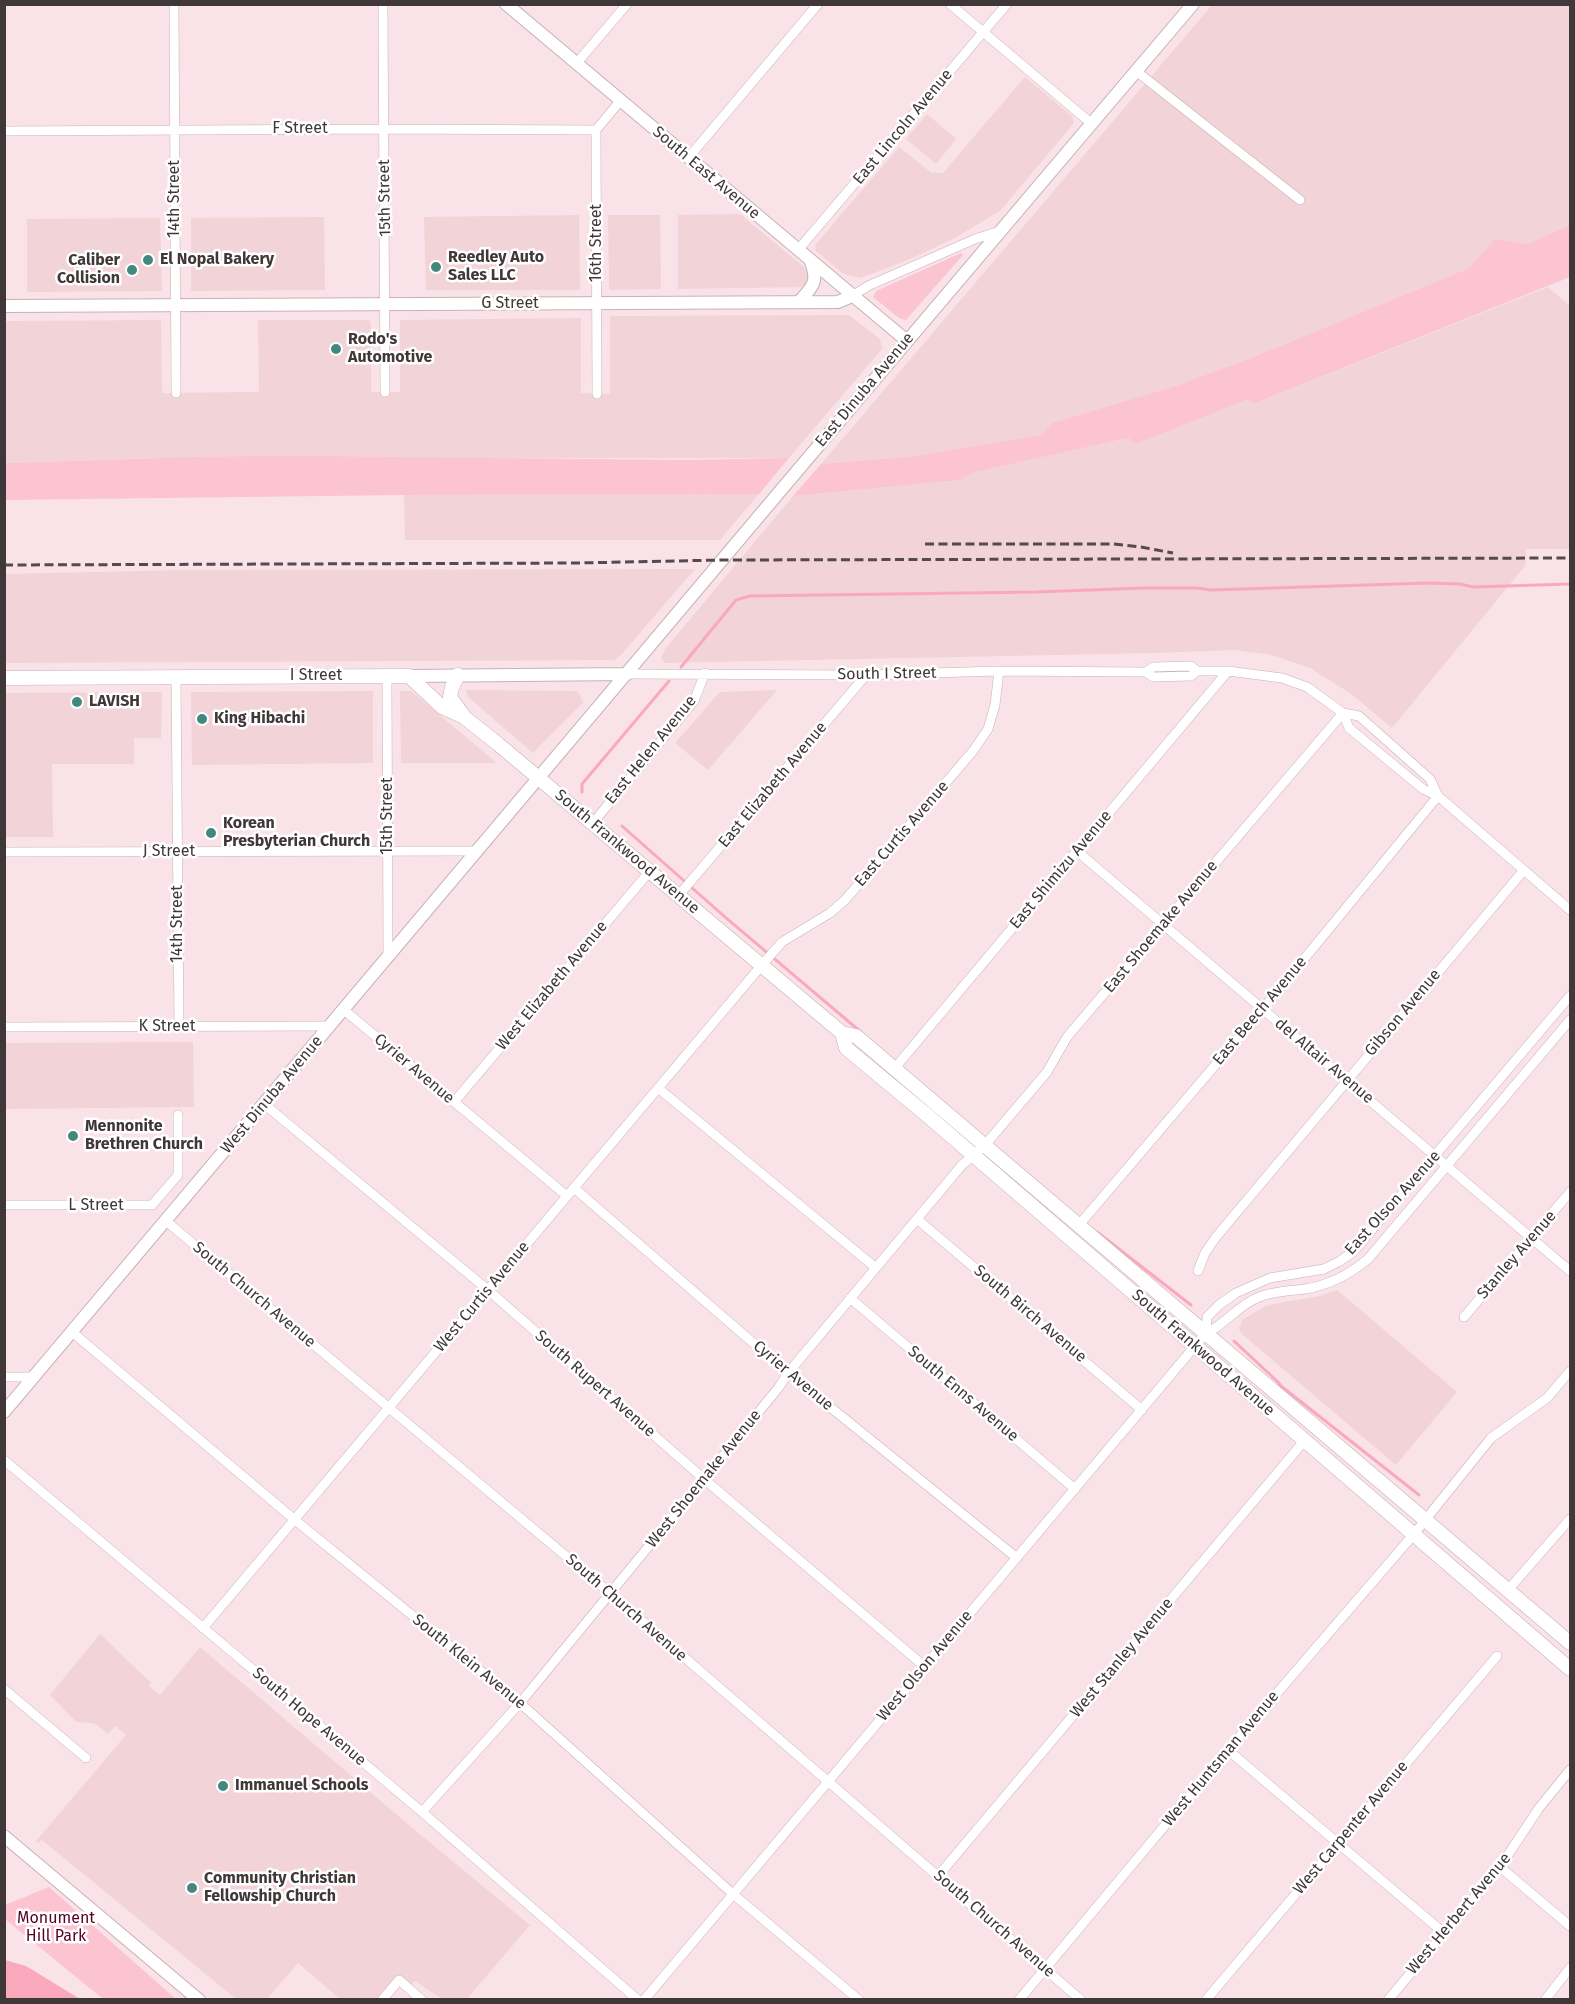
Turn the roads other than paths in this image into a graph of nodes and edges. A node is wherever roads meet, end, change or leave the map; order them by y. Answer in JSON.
{"nodes":[{"id":1,"x":174,"y":4,"type":"edge"},
{"id":2,"x":383,"y":4,"type":"edge"},
{"id":3,"x":506,"y":4,"type":"edge"},
{"id":4,"x":627,"y":4,"type":"edge"},
{"id":5,"x":818,"y":4,"type":"edge"},
{"id":6,"x":950,"y":4,"type":"edge"},
{"id":7,"x":1007,"y":4,"type":"edge"},
{"id":8,"x":1193,"y":4,"type":"edge"},
{"id":9,"x":983,"y":32,"type":"junction"},
{"id":10,"x":576,"y":64,"type":"junction"},
{"id":11,"x":1136,"y":71,"type":"junction"},
{"id":12,"x":620,"y":101,"type":"junction"},
{"id":13,"x":1092,"y":124,"type":"junction"},
{"id":14,"x":384,"y":129,"type":"junction"},
{"id":15,"x":174,"y":130,"type":"junction"},
{"id":16,"x":596,"y":130,"type":"junction"},
{"id":17,"x":4,"y":131,"type":"edge"},
{"id":18,"x":689,"y":158,"type":"junction"},
{"id":19,"x":1300,"y":200,"type":"dead end"},
{"id":20,"x":1000,"y":231,"type":"junction"},
{"id":21,"x":798,"y":250,"type":"junction"},
{"id":22,"x":811,"y":261,"type":"junction"},
{"id":23,"x":852,"y":296,"type":"junction"},
{"id":24,"x":799,"y":302,"type":"junction"},
{"id":25,"x":385,"y":304,"type":"junction"},
{"id":26,"x":597,"y":304,"type":"junction"},
{"id":27,"x":175,"y":305,"type":"junction"},
{"id":28,"x":4,"y":306,"type":"edge"},
{"id":29,"x":907,"y":341,"type":"junction"},
{"id":30,"x":385,"y":392,"type":"dead end"},
{"id":31,"x":176,"y":393,"type":"dead end"},
{"id":32,"x":597,"y":394,"type":"dead end"},
{"id":33,"x":999,"y":671,"type":"junction"},
{"id":34,"x":1228,"y":671,"type":"junction"},
{"id":35,"x":705,"y":673,"type":"junction"},
{"id":36,"x":627,"y":674,"type":"junction"},
{"id":37,"x":458,"y":675,"type":"junction"},
{"id":38,"x":866,"y":675,"type":"junction"},
{"id":39,"x":387,"y":676,"type":"junction"},
{"id":40,"x":409,"y":676,"type":"junction"},
{"id":41,"x":176,"y":677,"type":"junction"},
{"id":42,"x":4,"y":678,"type":"edge"},
{"id":43,"x":1343,"y":713,"type":"junction"},
{"id":44,"x":464,"y":717,"type":"junction"},
{"id":45,"x":539,"y":778,"type":"junction"},
{"id":46,"x":1438,"y":796,"type":"junction"},
{"id":47,"x":591,"y":824,"type":"junction"},
{"id":48,"x":178,"y":851,"type":"junction"},
{"id":49,"x":477,"y":851,"type":"junction"},
{"id":50,"x":1077,"y":851,"type":"junction"},
{"id":51,"x":4,"y":852,"type":"edge"},
{"id":52,"x":388,"y":852,"type":"junction"},
{"id":53,"x":1524,"y":870,"type":"junction"},
{"id":54,"x":650,"y":871,"type":"junction"},
{"id":55,"x":679,"y":895,"type":"junction"},
{"id":56,"x":1570,"y":910,"type":"edge"},
{"id":57,"x":1163,"y":924,"type":"junction"},
{"id":58,"x":388,"y":956,"type":"junction"},
{"id":59,"x":761,"y":966,"type":"junction"},
{"id":60,"x":1570,"y":996,"type":"edge"},
{"id":61,"x":1263,"y":1009,"type":"junction"},
{"id":62,"x":344,"y":1010,"type":"junction"},
{"id":63,"x":1570,"y":1020,"type":"edge"},
{"id":64,"x":330,"y":1026,"type":"junction"},
{"id":65,"x":4,"y":1027,"type":"edge"},
{"id":66,"x":179,"y":1027,"type":"junction"},
{"id":67,"x":842,"y":1033,"type":"junction"},
{"id":68,"x":894,"y":1069,"type":"junction"},
{"id":69,"x":1347,"y":1080,"type":"junction"},
{"id":70,"x":658,"y":1088,"type":"junction"},
{"id":71,"x":454,"y":1102,"type":"junction"},
{"id":72,"x":264,"y":1104,"type":"junction"},
{"id":73,"x":178,"y":1115,"type":"dead end"},
{"id":74,"x":985,"y":1145,"type":"junction"},
{"id":75,"x":974,"y":1155,"type":"junction"},
{"id":76,"x":1436,"y":1156,"type":"junction"},
{"id":77,"x":1447,"y":1165,"type":"junction"},
{"id":78,"x":574,"y":1188,"type":"junction"},
{"id":79,"x":1570,"y":1192,"type":"edge"},
{"id":80,"x":567,"y":1196,"type":"junction"},
{"id":81,"x":4,"y":1205,"type":"edge"},
{"id":82,"x":917,"y":1218,"type":"junction"},
{"id":83,"x":166,"y":1221,"type":"junction"},
{"id":84,"x":1079,"y":1225,"type":"junction"},
{"id":85,"x":1532,"y":1238,"type":"junction"},
{"id":86,"x":876,"y":1268,"type":"junction"},
{"id":87,"x":1198,"y":1271,"type":"dead end"},
{"id":88,"x":1570,"y":1271,"type":"edge"},
{"id":89,"x":488,"y":1290,"type":"junction"},
{"id":90,"x":850,"y":1298,"type":"junction"},
{"id":91,"x":1464,"y":1317,"type":"dead end"},
{"id":92,"x":72,"y":1332,"type":"junction"},
{"id":93,"x":1206,"y":1334,"type":"junction"},
{"id":94,"x":1195,"y":1346,"type":"junction"},
{"id":95,"x":1570,"y":1371,"type":"edge"},
{"id":96,"x":788,"y":1373,"type":"junction"},
{"id":97,"x":4,"y":1377,"type":"edge"},
{"id":98,"x":34,"y":1377,"type":"junction"},
{"id":99,"x":388,"y":1408,"type":"junction"},
{"id":100,"x":1142,"y":1410,"type":"junction"},
{"id":101,"x":4,"y":1412,"type":"edge"},
{"id":102,"x":1305,"y":1440,"type":"junction"},
{"id":103,"x":4,"y":1460,"type":"edge"},
{"id":104,"x":704,"y":1479,"type":"junction"},
{"id":105,"x":1075,"y":1489,"type":"junction"},
{"id":106,"x":1570,"y":1519,"type":"edge"},
{"id":107,"x":295,"y":1520,"type":"junction"},
{"id":108,"x":1425,"y":1520,"type":"junction"},
{"id":109,"x":1414,"y":1534,"type":"junction"},
{"id":110,"x":1017,"y":1558,"type":"junction"},
{"id":111,"x":1508,"y":1590,"type":"junction"},
{"id":112,"x":610,"y":1593,"type":"junction"},
{"id":113,"x":203,"y":1628,"type":"junction"},
{"id":114,"x":1570,"y":1643,"type":"edge"},
{"id":115,"x":1497,"y":1656,"type":"dead end"},
{"id":116,"x":924,"y":1666,"type":"junction"},
{"id":117,"x":1570,"y":1669,"type":"edge"},
{"id":118,"x":4,"y":1689,"type":"edge"},
{"id":119,"x":520,"y":1703,"type":"junction"},
{"id":120,"x":1228,"y":1750,"type":"junction"},
{"id":121,"x":86,"y":1758,"type":"dead end"},
{"id":122,"x":1570,"y":1770,"type":"edge"},
{"id":123,"x":827,"y":1782,"type":"junction"},
{"id":124,"x":422,"y":1812,"type":"junction"},
{"id":125,"x":4,"y":1836,"type":"edge"},
{"id":126,"x":1338,"y":1843,"type":"junction"},
{"id":127,"x":1500,"y":1867,"type":"junction"},
{"id":128,"x":938,"y":1876,"type":"junction"},
{"id":129,"x":733,"y":1894,"type":"junction"},
{"id":130,"x":1570,"y":1926,"type":"edge"},
{"id":131,"x":1444,"y":1933,"type":"junction"},
{"id":132,"x":1045,"y":1968,"type":"junction"},
{"id":133,"x":1570,"y":1968,"type":"edge"},
{"id":134,"x":199,"y":2000,"type":"edge"},
{"id":135,"x":382,"y":2000,"type":"edge"},
{"id":136,"x":422,"y":2000,"type":"edge"},
{"id":137,"x":638,"y":2000,"type":"edge"},
{"id":138,"x":644,"y":2000,"type":"edge"},
{"id":139,"x":859,"y":2000,"type":"edge"},
{"id":140,"x":1019,"y":2000,"type":"edge"},
{"id":141,"x":1081,"y":2000,"type":"edge"},
{"id":142,"x":1206,"y":2000,"type":"edge"},
{"id":143,"x":1388,"y":2000,"type":"edge"},
{"id":144,"x":1545,"y":2000,"type":"edge"}],
"edges":[{"from":1,"to":15,"type":"street","name":"14th Street"},
{"from":2,"to":14,"type":"street","name":"15th Street"},
{"from":3,"to":10,"type":"street","name":"South East Avenue"},
{"from":4,"to":10,"type":"street"},
{"from":5,"to":18,"type":"street"},
{"from":6,"to":9,"type":"street"},
{"from":7,"to":9,"type":"street","name":"East Lincoln Avenue"},
{"from":8,"to":11,"type":"street","name":"East Dinuba Avenue"},
{"from":9,"to":13,"type":"street"},
{"from":9,"to":21,"type":"street","name":"East Lincoln Avenue"},
{"from":10,"to":12,"type":"street","name":"South East Avenue"},
{"from":11,"to":13,"type":"street","name":"East Dinuba Avenue"},
{"from":11,"to":19,"type":"street"},
{"from":12,"to":16,"type":"street"},
{"from":12,"to":18,"type":"street","name":"South East Avenue"},
{"from":13,"to":20,"type":"street","name":"East Dinuba Avenue"},
{"from":14,"to":15,"type":"street","name":"F Street"},
{"from":14,"to":16,"type":"street","name":"F Street"},
{"from":14,"to":25,"type":"street","name":"15th Street"},
{"from":15,"to":17,"type":"street","name":"F Street"},
{"from":15,"to":27,"type":"street","name":"14th Street"},
{"from":16,"to":26,"type":"street","name":"16th Street"},
{"from":18,"to":21,"type":"street","name":"South East Avenue"},
{"from":20,"to":23,"type":"street","name":"G Street"},
{"from":20,"to":29,"type":"street","name":"East Dinuba Avenue"},
{"from":21,"to":22,"type":"street","name":"South East Avenue"},
{"from":22,"to":23,"type":"street","name":"South East Avenue"},
{"from":22,"to":24,"type":"street"},
{"from":23,"to":24,"type":"street","name":"G Street"},
{"from":23,"to":29,"type":"street","name":"South East Avenue"},
{"from":24,"to":26,"type":"street","name":"G Street"},
{"from":25,"to":26,"type":"street","name":"G Street"},
{"from":25,"to":27,"type":"street","name":"G Street"},
{"from":25,"to":30,"type":"street","name":"15th Street"},
{"from":26,"to":32,"type":"street","name":"16th Street"},
{"from":27,"to":28,"type":"street","name":"G Street"},
{"from":27,"to":31,"type":"street","name":"14th Street"},
{"from":29,"to":36,"type":"street","name":"East Dinuba Avenue"},
{"from":33,"to":34,"type":"street","name":"South I Street"},
{"from":33,"to":38,"type":"street","name":"South I Street"},
{"from":33,"to":59,"type":"street","name":"East Curtis Avenue"},
{"from":34,"to":43,"type":"street","name":"South I Street"},
{"from":34,"to":50,"type":"street","name":"East Shimizu Avenue"},
{"from":35,"to":36,"type":"street","name":"South I Street"},
{"from":35,"to":38,"type":"street","name":"South I Street"},
{"from":35,"to":47,"type":"street","name":"East Helen Avenue"},
{"from":36,"to":37,"type":"street","name":"I Street"},
{"from":36,"to":45,"type":"street","name":"East Dinuba Avenue"},
{"from":37,"to":40,"type":"street","name":"I Street"},
{"from":37,"to":44,"type":"main road"},
{"from":38,"to":55,"type":"street","name":"East Elizabeth Avenue"},
{"from":39,"to":40,"type":"main road","name":"I Street"},
{"from":39,"to":41,"type":"main road","name":"I Street"},
{"from":39,"to":52,"type":"street","name":"15th Street"},
{"from":40,"to":44,"type":"main road","name":"South Frankwood Avenue"},
{"from":41,"to":42,"type":"main road","name":"I Street"},
{"from":41,"to":48,"type":"street","name":"14th Street"},
{"from":43,"to":46,"type":"street"},
{"from":43,"to":46,"type":"street"},
{"from":43,"to":57,"type":"street","name":"East Shoemake Avenue"},
{"from":44,"to":45,"type":"main road","name":"South Frankwood Avenue"},
{"from":45,"to":47,"type":"main road","name":"South Frankwood Avenue"},
{"from":45,"to":49,"type":"street","name":"West Dinuba Avenue"},
{"from":46,"to":53,"type":"street"},
{"from":46,"to":61,"type":"street","name":"East Beech Avenue"},
{"from":47,"to":54,"type":"main road","name":"South Frankwood Avenue"},
{"from":48,"to":51,"type":"street","name":"J Street"},
{"from":48,"to":52,"type":"street","name":"J Street"},
{"from":48,"to":66,"type":"street","name":"14th Street"},
{"from":49,"to":52,"type":"street","name":"J Street"},
{"from":49,"to":58,"type":"street","name":"West Dinuba Avenue"},
{"from":50,"to":57,"type":"street","name":"del Altair Avenue"},
{"from":50,"to":68,"type":"street","name":"East Shimizu Avenue"},
{"from":52,"to":58,"type":"street","name":"15th Street"},
{"from":53,"to":56,"type":"street"},
{"from":53,"to":69,"type":"street","name":"Gibson Avenue"},
{"from":54,"to":55,"type":"main road","name":"South Frankwood Avenue"},
{"from":54,"to":71,"type":"street","name":"West Elizabeth Avenue"},
{"from":55,"to":59,"type":"main road","name":"South Frankwood Avenue"},
{"from":57,"to":61,"type":"street","name":"del Altair Avenue"},
{"from":57,"to":74,"type":"street","name":"East Shoemake Avenue"},
{"from":58,"to":62,"type":"street","name":"West Dinuba Avenue"},
{"from":59,"to":67,"type":"main road","name":"South Frankwood Avenue"},
{"from":59,"to":70,"type":"street","name":"West Curtis Avenue"},
{"from":60,"to":76,"type":"street","name":"East Olson Avenue"},
{"from":61,"to":69,"type":"street","name":"del Altair Avenue"},
{"from":61,"to":84,"type":"street","name":"East Beech Avenue"},
{"from":62,"to":64,"type":"street","name":"West Dinuba Avenue"},
{"from":62,"to":71,"type":"street","name":"Cyrier Avenue"},
{"from":63,"to":77,"type":"street","name":"East Olson Avenue"},
{"from":64,"to":66,"type":"street","name":"K Street"},
{"from":64,"to":72,"type":"street","name":"West Dinuba Avenue"},
{"from":65,"to":66,"type":"street","name":"K Street"},
{"from":67,"to":68,"type":"main road","name":"South Frankwood Avenue"},
{"from":67,"to":75,"type":"main road","name":"South Frankwood Avenue"},
{"from":68,"to":74,"type":"main road","name":"South Frankwood Avenue"},
{"from":69,"to":76,"type":"street","name":"del Altair Avenue"},
{"from":69,"to":87,"type":"street","name":"Gibson Avenue"},
{"from":70,"to":78,"type":"street","name":"West Curtis Avenue"},
{"from":70,"to":86,"type":"street"},
{"from":71,"to":80,"type":"street","name":"Cyrier Avenue"},
{"from":72,"to":83,"type":"street","name":"West Dinuba Avenue"},
{"from":72,"to":89,"type":"street","name":"South Rupert Avenue"},
{"from":73,"to":81,"type":"street","name":"L Street"},
{"from":74,"to":75,"type":"street","name":"West Shoemake Avenue"},
{"from":74,"to":84,"type":"main road","name":"South Frankwood Avenue"},
{"from":75,"to":82,"type":"street","name":"West Shoemake Avenue"},
{"from":75,"to":94,"type":"main road","name":"South Frankwood Avenue"},
{"from":76,"to":77,"type":"street","name":"del Altair Avenue"},
{"from":76,"to":93,"type":"street","name":"East Olson Avenue"},
{"from":77,"to":85,"type":"street","name":"del Altair Avenue"},
{"from":77,"to":93,"type":"street","name":"East Olson Avenue"},
{"from":78,"to":80,"type":"street","name":"West Curtis Avenue"},
{"from":78,"to":96,"type":"street","name":"Cyrier Avenue"},
{"from":79,"to":85,"type":"street","name":"Stanley Avenue"},
{"from":80,"to":89,"type":"street","name":"West Curtis Avenue"},
{"from":82,"to":86,"type":"street","name":"West Shoemake Avenue"},
{"from":82,"to":100,"type":"street","name":"South Birch Avenue"},
{"from":83,"to":92,"type":"street","name":"West Dinuba Avenue"},
{"from":83,"to":99,"type":"street","name":"South Church Avenue"},
{"from":84,"to":93,"type":"main road","name":"South Frankwood Avenue"},
{"from":85,"to":88,"type":"street","name":"del Altair Avenue"},
{"from":85,"to":91,"type":"street","name":"Stanley Avenue"},
{"from":86,"to":90,"type":"street","name":"West Shoemake Avenue"},
{"from":89,"to":99,"type":"street","name":"West Curtis Avenue"},
{"from":89,"to":104,"type":"street","name":"South Rupert Avenue"},
{"from":90,"to":96,"type":"street","name":"West Shoemake Avenue"},
{"from":90,"to":105,"type":"street","name":"South Enns Avenue"},
{"from":92,"to":98,"type":"street","name":"West Dinuba Avenue"},
{"from":92,"to":107,"type":"street","name":"South Klein Avenue"},
{"from":93,"to":94,"type":"street","name":"West Olson Avenue"},
{"from":93,"to":108,"type":"main road","name":"South Frankwood Avenue"},
{"from":94,"to":100,"type":"street","name":"West Olson Avenue"},
{"from":94,"to":102,"type":"main road","name":"South Frankwood Avenue"},
{"from":95,"to":108,"type":"street","name":"West Huntsman Avenue"},
{"from":96,"to":104,"type":"street","name":"West Shoemake Avenue"},
{"from":96,"to":110,"type":"street","name":"Cyrier Avenue"},
{"from":97,"to":98,"type":"street"},
{"from":98,"to":101,"type":"street","name":"West Dinuba Avenue"},
{"from":99,"to":107,"type":"street","name":"West Curtis Avenue"},
{"from":99,"to":112,"type":"street","name":"South Church Avenue"},
{"from":100,"to":105,"type":"street","name":"West Olson Avenue"},
{"from":102,"to":109,"type":"main road","name":"South Frankwood Avenue"},
{"from":102,"to":128,"type":"street","name":"West Stanley Avenue"},
{"from":103,"to":113,"type":"street","name":"South Hope Avenue"},
{"from":104,"to":112,"type":"street","name":"West Shoemake Avenue"},
{"from":104,"to":116,"type":"street","name":"South Rupert Avenue"},
{"from":105,"to":110,"type":"street","name":"West Olson Avenue"},
{"from":106,"to":111,"type":"street"},
{"from":107,"to":113,"type":"street","name":"West Curtis Avenue"},
{"from":107,"to":119,"type":"street","name":"South Klein Avenue"},
{"from":108,"to":109,"type":"street","name":"West Huntsman Avenue"},
{"from":108,"to":111,"type":"main road","name":"South Frankwood Avenue"},
{"from":109,"to":117,"type":"main road","name":"South Frankwood Avenue"},
{"from":109,"to":120,"type":"street","name":"West Huntsman Avenue"},
{"from":110,"to":116,"type":"street","name":"West Olson Avenue"},
{"from":111,"to":114,"type":"main road","name":"South Frankwood Avenue"},
{"from":112,"to":119,"type":"street","name":"West Shoemake Avenue"},
{"from":112,"to":123,"type":"street","name":"South Church Avenue"},
{"from":113,"to":124,"type":"street","name":"South Hope Avenue"},
{"from":115,"to":126,"type":"street","name":"West Carpenter Avenue"},
{"from":116,"to":123,"type":"street","name":"West Olson Avenue"},
{"from":118,"to":121,"type":"street"},
{"from":119,"to":124,"type":"street","name":"West Shoemake Avenue"},
{"from":119,"to":129,"type":"street","name":"South Klein Avenue"},
{"from":120,"to":126,"type":"street"},
{"from":120,"to":132,"type":"street","name":"West Huntsman Avenue"},
{"from":122,"to":127,"type":"street","name":"West Herbert Avenue"},
{"from":123,"to":128,"type":"street","name":"South Church Avenue"},
{"from":123,"to":129,"type":"street","name":"West Olson Avenue"},
{"from":124,"to":137,"type":"street","name":"South Hope Avenue"},
{"from":125,"to":134,"type":"street"},
{"from":126,"to":131,"type":"street"},
{"from":126,"to":142,"type":"street","name":"West Carpenter Avenue"},
{"from":127,"to":130,"type":"street"},
{"from":127,"to":131,"type":"street","name":"West Herbert Avenue"},
{"from":128,"to":132,"type":"street","name":"South Church Avenue"},
{"from":129,"to":138,"type":"street","name":"West Olson Avenue"},
{"from":129,"to":139,"type":"street","name":"South Klein Avenue"},
{"from":131,"to":143,"type":"street","name":"West Herbert Avenue"},
{"from":132,"to":140,"type":"street","name":"West Huntsman Avenue"},
{"from":132,"to":141,"type":"street","name":"South Church Avenue"},
{"from":133,"to":144,"type":"street"},
{"from":135,"to":136,"type":"street"}]}
